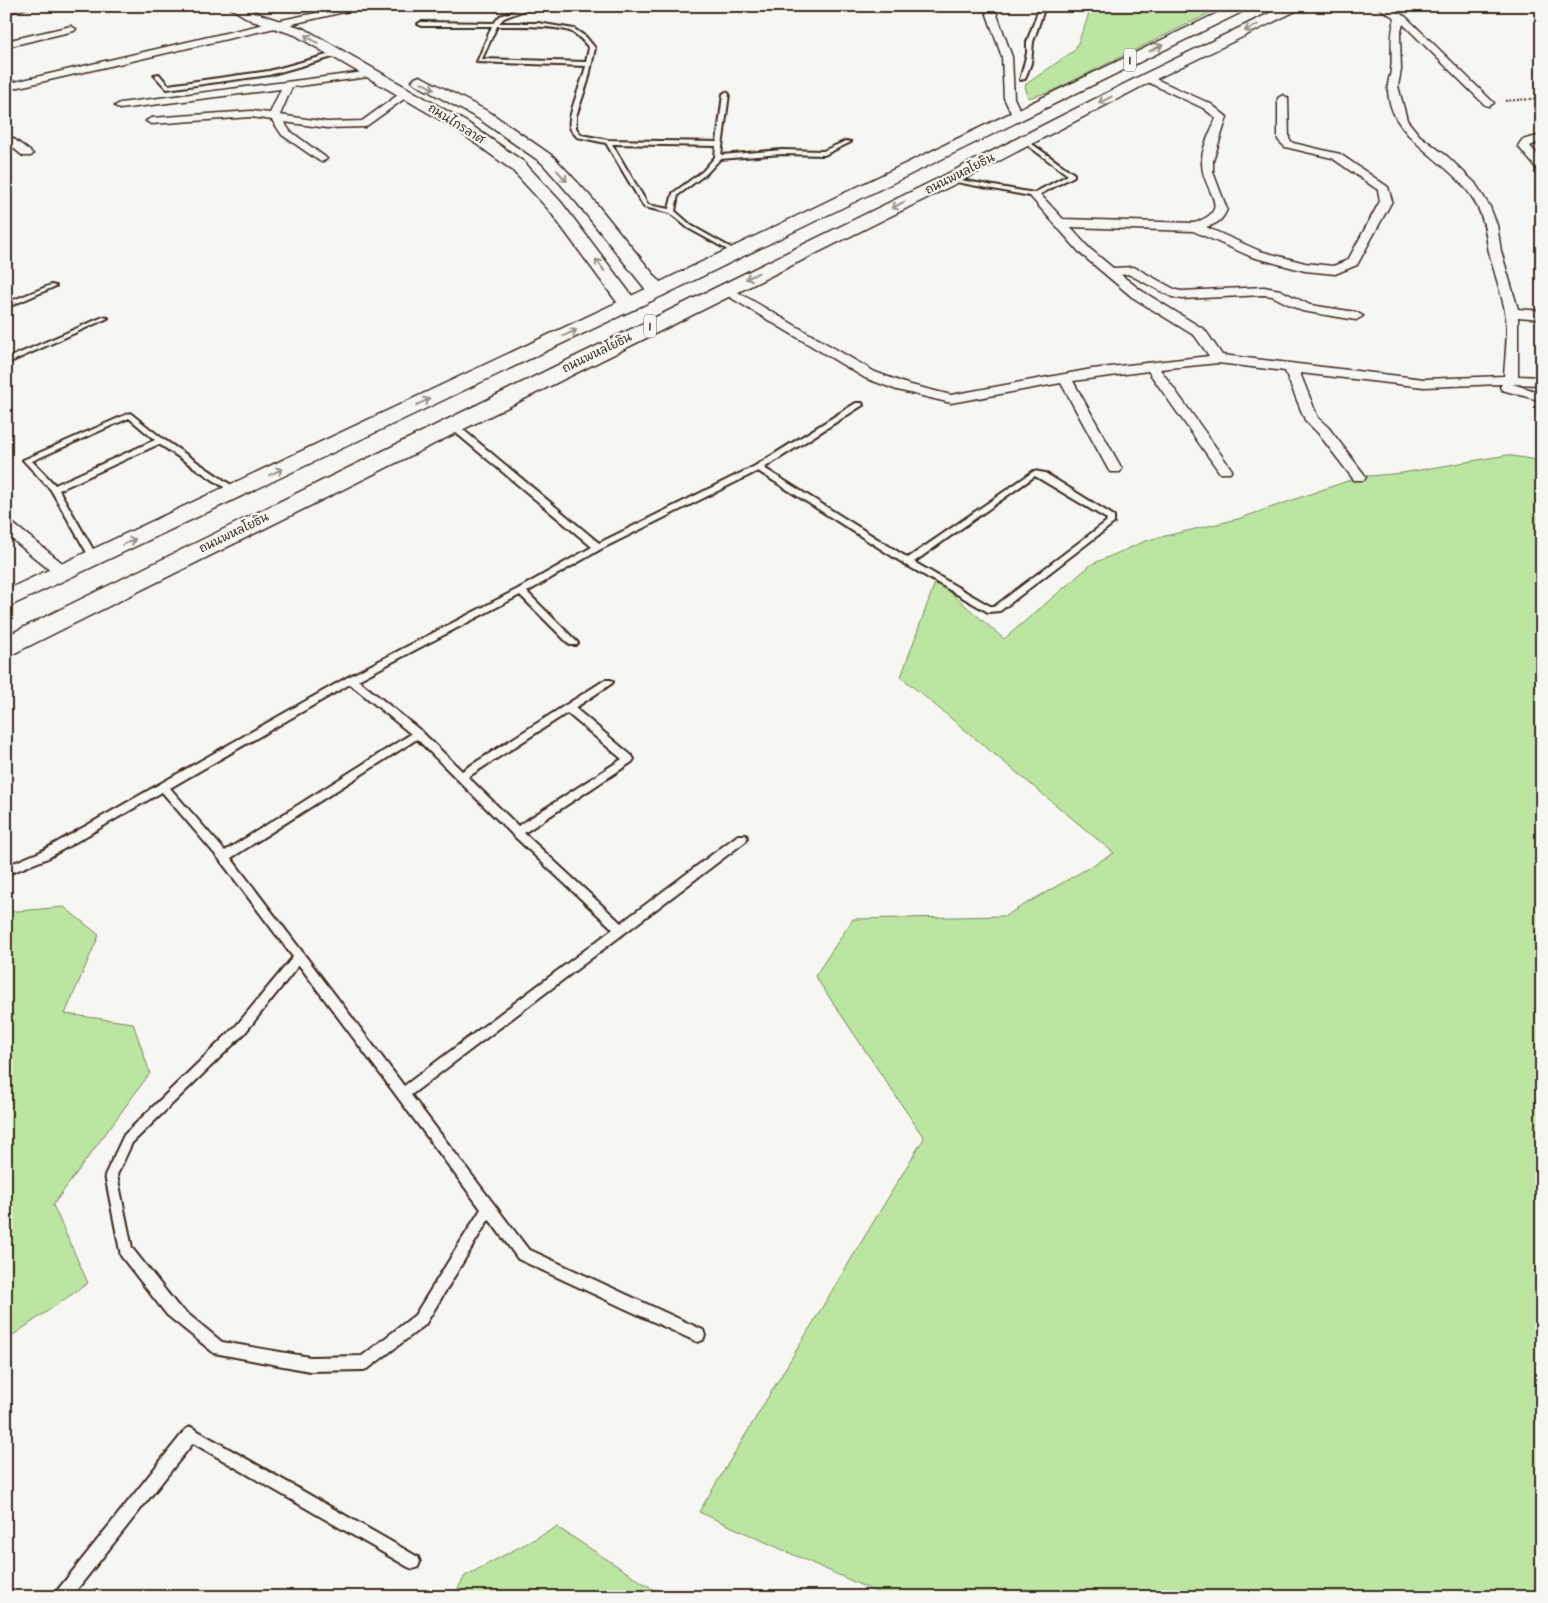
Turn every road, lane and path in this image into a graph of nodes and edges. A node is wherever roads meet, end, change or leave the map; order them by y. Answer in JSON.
{"nodes":[{"id":1,"x":27,"y":6,"type":"edge"},
{"id":2,"x":234,"y":6,"type":"edge"},
{"id":3,"x":265,"y":6,"type":"edge"},
{"id":4,"x":365,"y":6,"type":"edge"},
{"id":5,"x":533,"y":6,"type":"edge"},
{"id":6,"x":990,"y":6,"type":"edge"},
{"id":7,"x":1043,"y":6,"type":"edge"},
{"id":8,"x":1243,"y":6,"type":"edge"},
{"id":9,"x":1295,"y":6,"type":"edge"},
{"id":10,"x":1381,"y":6,"type":"edge"},
{"id":11,"x":332,"y":10,"type":"edge"},
{"id":12,"x":6,"y":11,"type":"edge"},
{"id":13,"x":1400,"y":17,"type":"junction"},
{"id":14,"x":310,"y":19,"type":"junction"},
{"id":15,"x":277,"y":24,"type":"junction"},
{"id":16,"x":421,"y":24,"type":"dead end"},
{"id":17,"x":495,"y":25,"type":"junction"},
{"id":18,"x":71,"y":29,"type":"dead end"},
{"id":19,"x":332,"y":30,"type":"dead end"},
{"id":20,"x":6,"y":44,"type":"edge"},
{"id":21,"x":338,"y":54,"type":"junction"},
{"id":22,"x":588,"y":64,"type":"junction"},
{"id":23,"x":372,"y":74,"type":"junction"},
{"id":24,"x":407,"y":74,"type":"dead end"},
{"id":25,"x":157,"y":75,"type":"dead end"},
{"id":26,"x":1147,"y":78,"type":"junction"},
{"id":27,"x":1022,"y":79,"type":"dead end"},
{"id":28,"x":288,"y":84,"type":"junction"},
{"id":29,"x":6,"y":87,"type":"edge"},
{"id":30,"x":406,"y":94,"type":"junction"},
{"id":31,"x":726,"y":94,"type":"dead end"},
{"id":32,"x":1283,"y":98,"type":"dead end"},
{"id":33,"x":1542,"y":98,"type":"edge"},
{"id":34,"x":1490,"y":103,"type":"joint"},
{"id":35,"x":120,"y":106,"type":"dead end"},
{"id":36,"x":1017,"y":115,"type":"junction"},
{"id":37,"x":274,"y":116,"type":"junction"},
{"id":38,"x":151,"y":121,"type":"dead end"},
{"id":39,"x":6,"y":136,"type":"edge"},
{"id":40,"x":1542,"y":138,"type":"edge"},
{"id":41,"x":1025,"y":141,"type":"junction"},
{"id":42,"x":608,"y":142,"type":"junction"},
{"id":43,"x":848,"y":142,"type":"dead end"},
{"id":44,"x":720,"y":144,"type":"junction"},
{"id":45,"x":26,"y":154,"type":"dead end"},
{"id":46,"x":718,"y":157,"type":"junction"},
{"id":47,"x":321,"y":159,"type":"dead end"},
{"id":48,"x":1542,"y":168,"type":"edge"},
{"id":49,"x":949,"y":180,"type":"junction"},
{"id":50,"x":1035,"y":195,"type":"junction"},
{"id":51,"x":672,"y":212,"type":"junction"},
{"id":52,"x":1062,"y":223,"type":"junction"},
{"id":53,"x":1195,"y":227,"type":"junction"},
{"id":54,"x":737,"y":253,"type":"junction"},
{"id":55,"x":1110,"y":272,"type":"junction"},
{"id":56,"x":53,"y":286,"type":"dead end"},
{"id":57,"x":724,"y":290,"type":"junction"},
{"id":58,"x":658,"y":291,"type":"junction"},
{"id":59,"x":628,"y":305,"type":"junction"},
{"id":60,"x":6,"y":306,"type":"edge"},
{"id":61,"x":1512,"y":313,"type":"junction"},
{"id":62,"x":1542,"y":315,"type":"edge"},
{"id":63,"x":1356,"y":316,"type":"dead end"},
{"id":64,"x":105,"y":318,"type":"dead end"},
{"id":65,"x":1218,"y":359,"type":"junction"},
{"id":66,"x":6,"y":362,"type":"edge"},
{"id":67,"x":1152,"y":366,"type":"junction"},
{"id":68,"x":1291,"y":368,"type":"junction"},
{"id":69,"x":1065,"y":378,"type":"junction"},
{"id":70,"x":1511,"y":380,"type":"junction"},
{"id":71,"x":1485,"y":381,"type":"junction"},
{"id":72,"x":1542,"y":381,"type":"edge"},
{"id":73,"x":1542,"y":397,"type":"edge"},
{"id":74,"x":859,"y":405,"type":"dead end"},
{"id":75,"x":452,"y":425,"type":"junction"},
{"id":76,"x":160,"y":442,"type":"junction"},
{"id":77,"x":758,"y":468,"type":"junction"},
{"id":78,"x":1115,"y":468,"type":"dead end"},
{"id":79,"x":1224,"y":470,"type":"dead end"},
{"id":80,"x":1359,"y":477,"type":"dead end"},
{"id":81,"x":54,"y":489,"type":"junction"},
{"id":82,"x":236,"y":491,"type":"junction"},
{"id":83,"x":6,"y":526,"type":"edge"},
{"id":84,"x":598,"y":547,"type":"junction"},
{"id":85,"x":94,"y":558,"type":"junction"},
{"id":86,"x":907,"y":563,"type":"junction"},
{"id":87,"x":64,"y":573,"type":"junction"},
{"id":88,"x":521,"y":591,"type":"junction"},
{"id":89,"x":6,"y":600,"type":"edge"},
{"id":90,"x":573,"y":643,"type":"dead end"},
{"id":91,"x":6,"y":647,"type":"edge"},
{"id":92,"x":351,"y":679,"type":"junction"},
{"id":93,"x":608,"y":682,"type":"dead end"},
{"id":94,"x":568,"y":708,"type":"junction"},
{"id":95,"x":418,"y":734,"type":"junction"},
{"id":96,"x":462,"y":776,"type":"junction"},
{"id":97,"x":163,"y":787,"type":"junction"},
{"id":98,"x":517,"y":832,"type":"junction"},
{"id":99,"x":742,"y":838,"type":"dead end"},
{"id":100,"x":224,"y":857,"type":"junction"},
{"id":101,"x":6,"y":871,"type":"edge"},
{"id":102,"x":620,"y":929,"type":"junction"},
{"id":103,"x":299,"y":957,"type":"junction"},
{"id":104,"x":402,"y":1094,"type":"junction"},
{"id":105,"x":488,"y":1209,"type":"junction"},
{"id":106,"x":698,"y":1335,"type":"dead end"},
{"id":107,"x":412,"y":1562,"type":"dead end"},
{"id":108,"x":60,"y":1597,"type":"edge"}],
"edges":[{"from":1,"to":12,"type":"street"},
{"from":2,"to":15,"type":"main road","name":"ถนนไกรลาศ"},
{"from":3,"to":14,"type":"main road"},
{"from":4,"to":11,"type":"street"},
{"from":5,"to":17,"type":"lane"},
{"from":6,"to":36,"type":"street"},
{"from":7,"to":27,"type":"lane"},
{"from":36,"to":8,"type":"main road","name":"ถนนพหลโยธิน","number":"1","one_way":true},
{"from":9,"to":26,"type":"main road","name":"ถนนพหลโยธิน","number":"1","one_way":true},
{"from":10,"to":13,"type":"street"},
{"from":11,"to":14,"type":"street"},
{"from":13,"to":34,"type":"street"},
{"from":13,"to":61,"type":"street"},
{"from":14,"to":15,"type":"street"},
{"from":14,"to":19,"type":"main road"},
{"from":21,"to":15,"type":"main road","name":"ถนนไกรลาศ","one_way":true},
{"from":15,"to":29,"type":"street"},
{"from":16,"to":17,"type":"lane"},
{"from":17,"to":22,"type":"lane"},
{"from":17,"to":22,"type":"lane"},
{"from":18,"to":20,"type":"street"},
{"from":21,"to":23,"type":"main road","name":"ถนนไกรลาศ"},
{"from":21,"to":25,"type":"lane"},
{"from":22,"to":42,"type":"lane"},
{"from":23,"to":28,"type":"street"},
{"from":23,"to":30,"type":"main road","name":"ถนนไกรลาศ"},
{"from":24,"to":58,"type":"main road","name":"ถนนไกรลาศ","one_way":true},
{"from":26,"to":41,"type":"main road","name":"ถนนพหลโยธิน","number":"1","one_way":true},
{"from":26,"to":53,"type":"street"},
{"from":28,"to":35,"type":"street"},
{"from":28,"to":37,"type":"street"},
{"from":30,"to":37,"type":"street"},
{"from":59,"to":30,"type":"main road","name":"ถนนไกรลาศ","one_way":true},
{"from":31,"to":44,"type":"lane"},
{"from":32,"to":53,"type":"street"},
{"from":33,"to":34,"type":"path"},
{"from":36,"to":54,"type":"main road","name":"ถนนพหลโยธิน","number":"1"},
{"from":37,"to":38,"type":"street"},
{"from":37,"to":47,"type":"street"},
{"from":39,"to":45,"type":"street"},
{"from":40,"to":48,"type":"street"},
{"from":41,"to":49,"type":"main road","name":"ถนนพหลโยธิน","number":"1"},
{"from":41,"to":50,"type":"lane"},
{"from":42,"to":44,"type":"lane"},
{"from":42,"to":51,"type":"lane"},
{"from":43,"to":46,"type":"lane"},
{"from":44,"to":46,"type":"lane"},
{"from":46,"to":51,"type":"lane"},
{"from":49,"to":50,"type":"lane"},
{"from":49,"to":57,"type":"main road","name":"ถนนพหลโยธิน","number":"1","one_way":true},
{"from":50,"to":52,"type":"street"},
{"from":51,"to":54,"type":"lane"},
{"from":52,"to":53,"type":"street"},
{"from":52,"to":55,"type":"street"},
{"from":54,"to":58,"type":"main road","name":"ถนนพหลโยธิน","number":"1"},
{"from":55,"to":63,"type":"street"},
{"from":55,"to":65,"type":"street"},
{"from":56,"to":60,"type":"lane"},
{"from":57,"to":69,"type":"street"},
{"from":57,"to":75,"type":"main road","name":"ถนนพหลโยธิน","number":"1"},
{"from":58,"to":59,"type":"main road","name":"ถนนพหลโยธิน","number":"1"},
{"from":82,"to":59,"type":"main road","name":"ถนนพหลโยธิน","number":"1","one_way":true},
{"from":61,"to":62,"type":"street"},
{"from":61,"to":70,"type":"street"},
{"from":64,"to":66,"type":"lane"},
{"from":65,"to":67,"type":"street"},
{"from":65,"to":68,"type":"street"},
{"from":67,"to":69,"type":"street"},
{"from":67,"to":79,"type":"street"},
{"from":68,"to":71,"type":"street"},
{"from":68,"to":80,"type":"street"},
{"from":69,"to":78,"type":"street"},
{"from":70,"to":71,"type":"street"},
{"from":70,"to":72,"type":"street"},
{"from":71,"to":73,"type":"street"},
{"from":74,"to":77,"type":"lane"},
{"from":75,"to":84,"type":"lane"},
{"from":75,"to":91,"type":"main road","name":"ถนนพหลโยธิน","number":"1"},
{"from":76,"to":81,"type":"lane"},
{"from":76,"to":81,"type":"lane"},
{"from":76,"to":82,"type":"lane"},
{"from":77,"to":84,"type":"lane"},
{"from":77,"to":86,"type":"lane"},
{"from":81,"to":85,"type":"lane"},
{"from":85,"to":82,"type":"main road","name":"ถนนพหลโยธิน","number":"1","one_way":true},
{"from":83,"to":87,"type":"street"},
{"from":84,"to":88,"type":"lane"},
{"from":85,"to":87,"type":"main road","name":"ถนนพหลโยธิน","number":"1"},
{"from":86,"to":86,"type":"lane"},
{"from":87,"to":89,"type":"main road","name":"ถนนพหลโยธิน","number":"1"},
{"from":88,"to":90,"type":"lane"},
{"from":88,"to":92,"type":"lane"},
{"from":92,"to":95,"type":"lane"},
{"from":92,"to":97,"type":"lane"},
{"from":93,"to":94,"type":"lane"},
{"from":94,"to":96,"type":"lane"},
{"from":94,"to":98,"type":"lane"},
{"from":95,"to":96,"type":"lane"},
{"from":95,"to":100,"type":"lane"},
{"from":96,"to":98,"type":"lane"},
{"from":97,"to":100,"type":"lane"},
{"from":97,"to":101,"type":"lane"},
{"from":98,"to":102,"type":"lane"},
{"from":99,"to":102,"type":"lane"},
{"from":100,"to":103,"type":"lane"},
{"from":102,"to":104,"type":"lane"},
{"from":103,"to":104,"type":"lane"},
{"from":103,"to":105,"type":"lane"},
{"from":104,"to":105,"type":"lane"},
{"from":105,"to":106,"type":"lane"},
{"from":107,"to":108,"type":"lane"}]}
